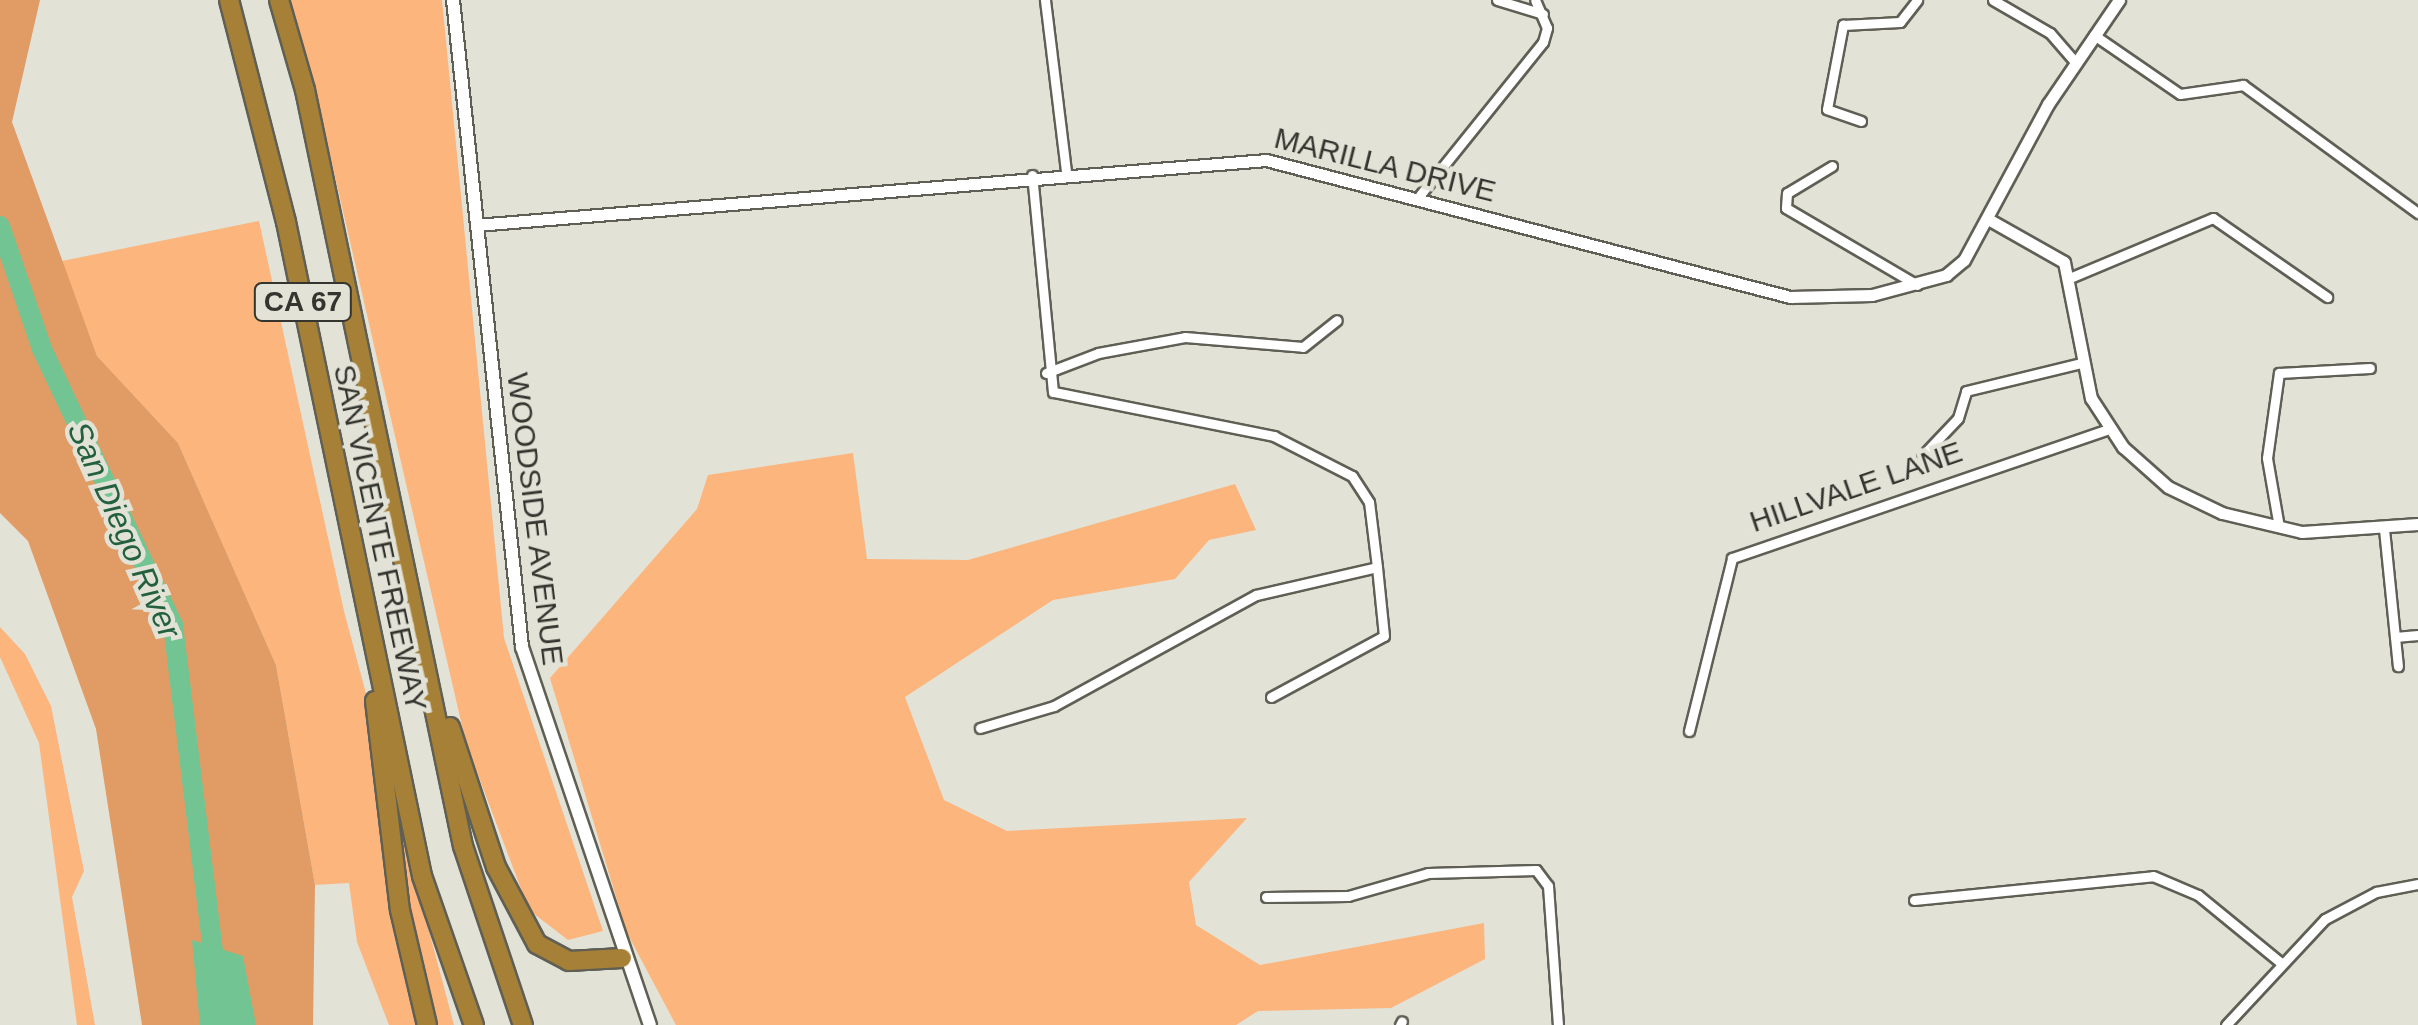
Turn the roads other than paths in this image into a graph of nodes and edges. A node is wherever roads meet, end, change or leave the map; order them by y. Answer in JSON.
{"nodes":[{"id":1,"x":228,"y":0,"type":"edge"},
{"id":2,"x":279,"y":0,"type":"edge"},
{"id":3,"x":453,"y":0,"type":"edge"},
{"id":4,"x":1045,"y":0,"type":"edge"},
{"id":5,"x":1497,"y":0,"type":"edge"},
{"id":6,"x":1534,"y":0,"type":"edge"},
{"id":7,"x":1917,"y":0,"type":"edge"},
{"id":8,"x":1992,"y":0,"type":"edge"},
{"id":9,"x":2119,"y":0,"type":"edge"},
{"id":10,"x":1542,"y":14,"type":"junction"},
{"id":11,"x":2094,"y":35,"type":"junction"},
{"id":12,"x":2075,"y":62,"type":"junction"},
{"id":13,"x":1861,"y":121,"type":"dead end"},
{"id":14,"x":1832,"y":166,"type":"dead end"},
{"id":15,"x":1066,"y":172,"type":"junction"},
{"id":16,"x":1032,"y":175,"type":"junction"},
{"id":17,"x":1420,"y":195,"type":"junction"},
{"id":18,"x":2418,"y":214,"type":"edge"},
{"id":19,"x":1988,"y":219,"type":"junction"},
{"id":20,"x":476,"y":225,"type":"junction"},
{"id":21,"x":2072,"y":277,"type":"junction"},
{"id":22,"x":1917,"y":285,"type":"junction"},
{"id":23,"x":2327,"y":298,"type":"dead end"},
{"id":24,"x":1337,"y":320,"type":"dead end"},
{"id":25,"x":2081,"y":363,"type":"junction"},
{"id":26,"x":2370,"y":368,"type":"dead end"},
{"id":27,"x":1046,"y":373,"type":"junction"},
{"id":28,"x":2108,"y":428,"type":"junction"},
{"id":29,"x":1922,"y":456,"type":"dead end"},
{"id":30,"x":396,"y":519,"type":"junction"},
{"id":31,"x":2418,"y":524,"type":"edge"},
{"id":32,"x":2279,"y":527,"type":"junction"},
{"id":33,"x":2384,"y":529,"type":"junction"},
{"id":34,"x":1377,"y":567,"type":"junction"},
{"id":35,"x":365,"y":606,"type":"junction"},
{"id":36,"x":2418,"y":635,"type":"edge"},
{"id":37,"x":2395,"y":637,"type":"junction"},
{"id":38,"x":2398,"y":666,"type":"dead end"},
{"id":39,"x":1271,"y":697,"type":"dead end"},
{"id":40,"x":980,"y":728,"type":"dead end"},
{"id":41,"x":1689,"y":731,"type":"dead end"},
{"id":42,"x":2418,"y":884,"type":"edge"},
{"id":43,"x":1266,"y":897,"type":"dead end"},
{"id":44,"x":1914,"y":900,"type":"dead end"},
{"id":45,"x":622,"y":958,"type":"junction"},
{"id":46,"x":2281,"y":963,"type":"junction"},
{"id":47,"x":427,"y":1025,"type":"edge"},
{"id":48,"x":474,"y":1025,"type":"edge"},
{"id":49,"x":523,"y":1025,"type":"edge"},
{"id":50,"x":650,"y":1025,"type":"edge"},
{"id":51,"x":1558,"y":1025,"type":"edge"},
{"id":52,"x":2226,"y":1025,"type":"edge"}],
"edges":[{"from":1,"to":35,"type":"highway","name":"SAN VICENTE FREEWAY","number":"CA 67"},
{"from":2,"to":30,"type":"highway","name":"SAN VICENTE FREEWAY","number":"CA 67"},
{"from":3,"to":20,"type":"main road","name":"WOODSIDE AVENUE"},
{"from":4,"to":15,"type":"street"},
{"from":5,"to":10,"type":"street"},
{"from":6,"to":10,"type":"street"},
{"from":7,"to":13,"type":"street"},
{"from":8,"to":12,"type":"street"},
{"from":9,"to":11,"type":"street","name":"MARILLA DRIVE"},
{"from":10,"to":17,"type":"street"},
{"from":11,"to":12,"type":"street","name":"MARILLA DRIVE"},
{"from":11,"to":18,"type":"street"},
{"from":12,"to":19,"type":"street","name":"MARILLA DRIVE"},
{"from":14,"to":22,"type":"street"},
{"from":15,"to":16,"type":"street","name":"MARILLA DRIVE"},
{"from":15,"to":17,"type":"street","name":"MARILLA DRIVE"},
{"from":16,"to":20,"type":"street","name":"MARILLA DRIVE"},
{"from":16,"to":27,"type":"street"},
{"from":17,"to":22,"type":"street","name":"MARILLA DRIVE"},
{"from":19,"to":21,"type":"street"},
{"from":19,"to":22,"type":"street","name":"MARILLA DRIVE"},
{"from":20,"to":45,"type":"main road","name":"WOODSIDE AVENUE"},
{"from":21,"to":23,"type":"street"},
{"from":21,"to":25,"type":"street"},
{"from":24,"to":27,"type":"street"},
{"from":25,"to":28,"type":"street"},
{"from":25,"to":29,"type":"street"},
{"from":26,"to":32,"type":"street"},
{"from":27,"to":34,"type":"street"},
{"from":28,"to":32,"type":"street"},
{"from":28,"to":41,"type":"street","name":"HILLVALE LANE"},
{"from":30,"to":45,"type":"highway"},
{"from":30,"to":49,"type":"highway","name":"SAN VICENTE FREEWAY","number":"CA 67"},
{"from":31,"to":33,"type":"street"},
{"from":32,"to":33,"type":"street"},
{"from":33,"to":37,"type":"street"},
{"from":34,"to":39,"type":"street"},
{"from":34,"to":40,"type":"street"},
{"from":35,"to":47,"type":"highway"},
{"from":35,"to":48,"type":"highway","name":"SAN VICENTE FREEWAY","number":"CA 67"},
{"from":36,"to":37,"type":"street"},
{"from":37,"to":38,"type":"street"},
{"from":42,"to":46,"type":"street"},
{"from":43,"to":51,"type":"street"},
{"from":44,"to":46,"type":"street"},
{"from":45,"to":50,"type":"main road","name":"WOODSIDE AVENUE"},
{"from":46,"to":52,"type":"street"}]}
